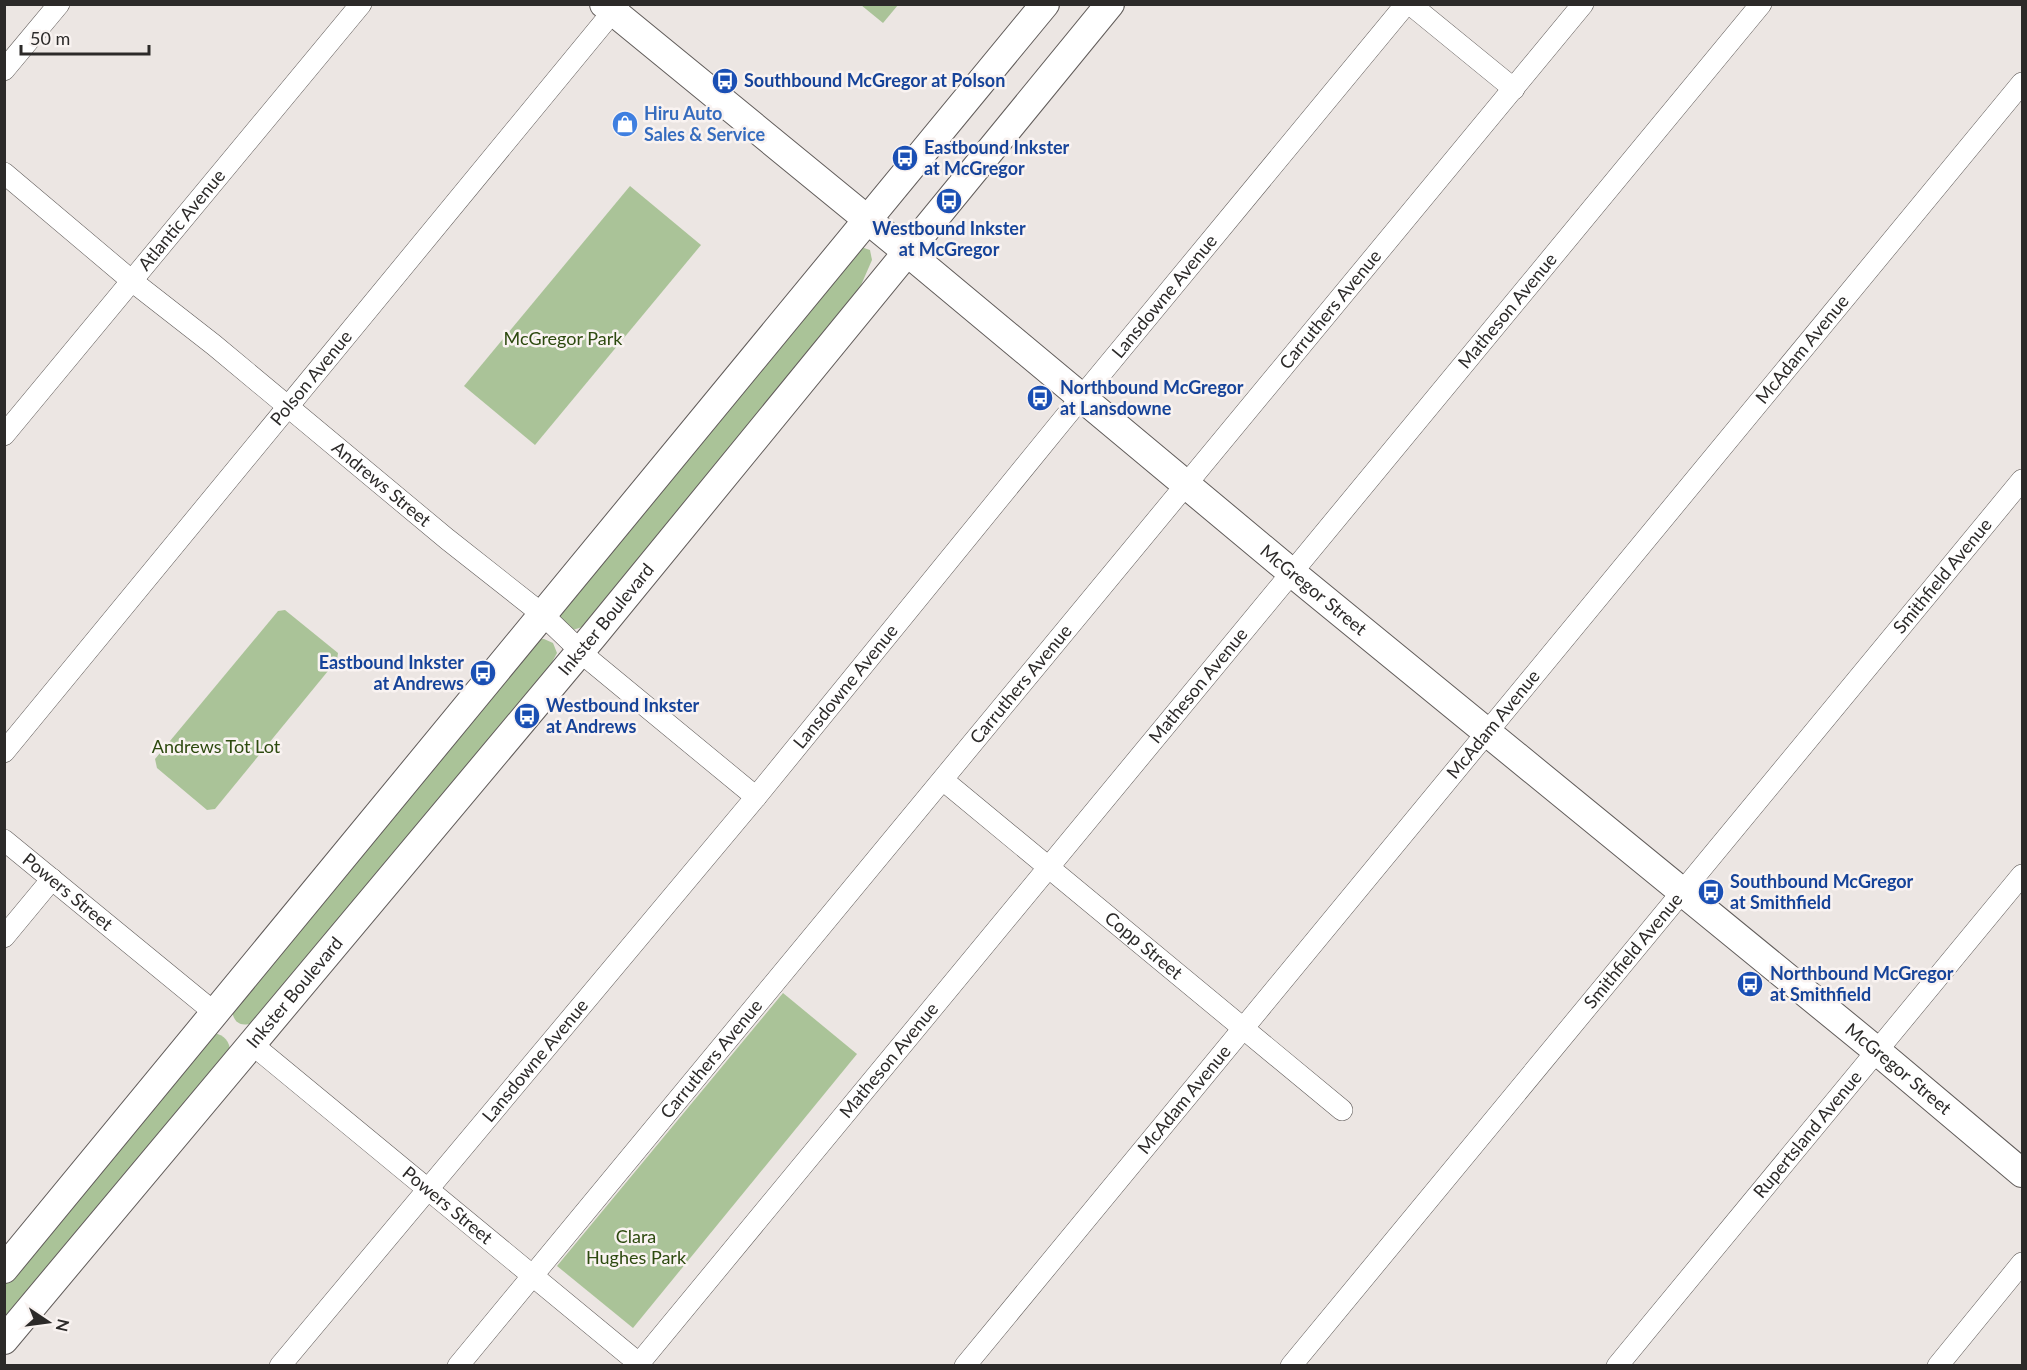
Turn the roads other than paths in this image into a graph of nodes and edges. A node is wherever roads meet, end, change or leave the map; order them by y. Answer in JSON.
{"nodes":[{"id":1,"x":58,"y":4,"type":"edge"},
{"id":2,"x":361,"y":4,"type":"edge"},
{"id":3,"x":1045,"y":4,"type":"edge"},
{"id":4,"x":1110,"y":4,"type":"edge"},
{"id":5,"x":1408,"y":4,"type":"edge"},
{"id":6,"x":1583,"y":4,"type":"edge"},
{"id":7,"x":1761,"y":4,"type":"edge"},
{"id":8,"x":612,"y":7,"type":"edge"},
{"id":9,"x":4,"y":70,"type":"edge"},
{"id":10,"x":2022,"y":83,"type":"edge"},
{"id":11,"x":1514,"y":89,"type":"junction"},
{"id":12,"x":4,"y":173,"type":"edge"},
{"id":13,"x":869,"y":221,"type":"junction"},
{"id":14,"x":907,"y":252,"type":"junction"},
{"id":15,"x":132,"y":281,"type":"junction"},
{"id":16,"x":1081,"y":398,"type":"junction"},
{"id":17,"x":289,"y":408,"type":"junction"},
{"id":18,"x":4,"y":435,"type":"edge"},
{"id":19,"x":2022,"y":480,"type":"edge"},
{"id":20,"x":1187,"y":485,"type":"junction"},
{"id":21,"x":1291,"y":572,"type":"junction"},
{"id":22,"x":542,"y":614,"type":"junction"},
{"id":23,"x":581,"y":651,"type":"junction"},
{"id":24,"x":1487,"y":732,"type":"junction"},
{"id":25,"x":4,"y":752,"type":"edge"},
{"id":26,"x":943,"y":780,"type":"junction"},
{"id":27,"x":756,"y":796,"type":"junction"},
{"id":28,"x":4,"y":840,"type":"edge"},
{"id":29,"x":1049,"y":865,"type":"junction"},
{"id":30,"x":2022,"y":875,"type":"edge"},
{"id":31,"x":52,"y":879,"type":"junction"},
{"id":32,"x":1682,"y":892,"type":"junction"},
{"id":33,"x":4,"y":937,"type":"edge"},
{"id":34,"x":215,"y":1014,"type":"junction"},
{"id":35,"x":1244,"y":1027,"type":"junction"},
{"id":36,"x":253,"y":1045,"type":"junction"},
{"id":37,"x":1877,"y":1051,"type":"junction"},
{"id":38,"x":1342,"y":1110,"type":"dead end"},
{"id":39,"x":2022,"y":1173,"type":"edge"},
{"id":40,"x":427,"y":1188,"type":"junction"},
{"id":41,"x":2022,"y":1263,"type":"edge"},
{"id":42,"x":4,"y":1269,"type":"edge"},
{"id":43,"x":532,"y":1275,"type":"junction"},
{"id":44,"x":4,"y":1340,"type":"edge"},
{"id":45,"x":280,"y":1365,"type":"edge"},
{"id":46,"x":458,"y":1365,"type":"edge"},
{"id":47,"x":639,"y":1365,"type":"edge"},
{"id":48,"x":965,"y":1365,"type":"edge"},
{"id":49,"x":1291,"y":1365,"type":"edge"},
{"id":50,"x":1617,"y":1365,"type":"edge"},
{"id":51,"x":1938,"y":1365,"type":"edge"}],
"edges":[{"from":1,"to":9,"type":"street"},
{"from":2,"to":15,"type":"street","name":"Atlantic Avenue"},
{"from":3,"to":13,"type":"main road"},
{"from":4,"to":14,"type":"main road","name":"Inkster Boulevard"},
{"from":5,"to":11,"type":"street"},
{"from":5,"to":16,"type":"street","name":"Lansdowne Avenue"},
{"from":6,"to":11,"type":"street","name":"Carruthers Avenue"},
{"from":7,"to":21,"type":"street","name":"Matheson Avenue"},
{"from":8,"to":13,"type":"main road","name":"McGregor Street"},
{"from":8,"to":17,"type":"street","name":"Polson Avenue"},
{"from":10,"to":24,"type":"street","name":"McAdam Avenue"},
{"from":11,"to":20,"type":"street","name":"Carruthers Avenue"},
{"from":12,"to":15,"type":"street","name":"Andrews Street"},
{"from":13,"to":14,"type":"main road","name":"McGregor Street"},
{"from":13,"to":22,"type":"main road"},
{"from":14,"to":16,"type":"main road","name":"McGregor Street"},
{"from":14,"to":23,"type":"main road","name":"Inkster Boulevard"},
{"from":15,"to":17,"type":"street","name":"Andrews Street"},
{"from":15,"to":18,"type":"street","name":"Atlantic Avenue"},
{"from":16,"to":20,"type":"main road","name":"McGregor Street"},
{"from":16,"to":27,"type":"street","name":"Lansdowne Avenue"},
{"from":17,"to":22,"type":"street","name":"Andrews Street"},
{"from":17,"to":25,"type":"street","name":"Polson Avenue"},
{"from":19,"to":32,"type":"street","name":"Smithfield Avenue"},
{"from":20,"to":21,"type":"main road","name":"McGregor Street"},
{"from":20,"to":26,"type":"street","name":"Carruthers Avenue"},
{"from":21,"to":24,"type":"main road","name":"McGregor Street"},
{"from":21,"to":29,"type":"street","name":"Matheson Avenue"},
{"from":22,"to":23,"type":"street","name":"Andrews Street"},
{"from":22,"to":34,"type":"main road"},
{"from":23,"to":27,"type":"street","name":"Andrews Street"},
{"from":23,"to":36,"type":"main road","name":"Inkster Boulevard"},
{"from":24,"to":32,"type":"main road","name":"McGregor Street"},
{"from":24,"to":35,"type":"street","name":"McAdam Avenue"},
{"from":26,"to":29,"type":"street","name":"Copp Street"},
{"from":26,"to":43,"type":"street","name":"Carruthers Avenue"},
{"from":27,"to":40,"type":"street","name":"Lansdowne Avenue"},
{"from":28,"to":31,"type":"street","name":"Powers Street"},
{"from":29,"to":35,"type":"street","name":"Copp Street"},
{"from":29,"to":47,"type":"street","name":"Matheson Avenue"},
{"from":30,"to":37,"type":"street","name":"Rupertsland Avenue"},
{"from":31,"to":33,"type":"street"},
{"from":31,"to":34,"type":"street","name":"Powers Street"},
{"from":32,"to":37,"type":"main road","name":"McGregor Street"},
{"from":32,"to":49,"type":"street","name":"Smithfield Avenue"},
{"from":34,"to":42,"type":"main road"},
{"from":35,"to":38,"type":"street","name":"Copp Street"},
{"from":35,"to":48,"type":"street","name":"McAdam Avenue"},
{"from":36,"to":40,"type":"street","name":"Powers Street"},
{"from":36,"to":44,"type":"main road","name":"Inkster Boulevard"},
{"from":37,"to":39,"type":"main road","name":"McGregor Street"},
{"from":37,"to":50,"type":"street","name":"Rupertsland Avenue"},
{"from":40,"to":43,"type":"street","name":"Powers Street"},
{"from":40,"to":45,"type":"street","name":"Lansdowne Avenue"},
{"from":41,"to":51,"type":"street"},
{"from":43,"to":46,"type":"street","name":"Carruthers Avenue"},
{"from":43,"to":47,"type":"street","name":"Powers Street"}]}
